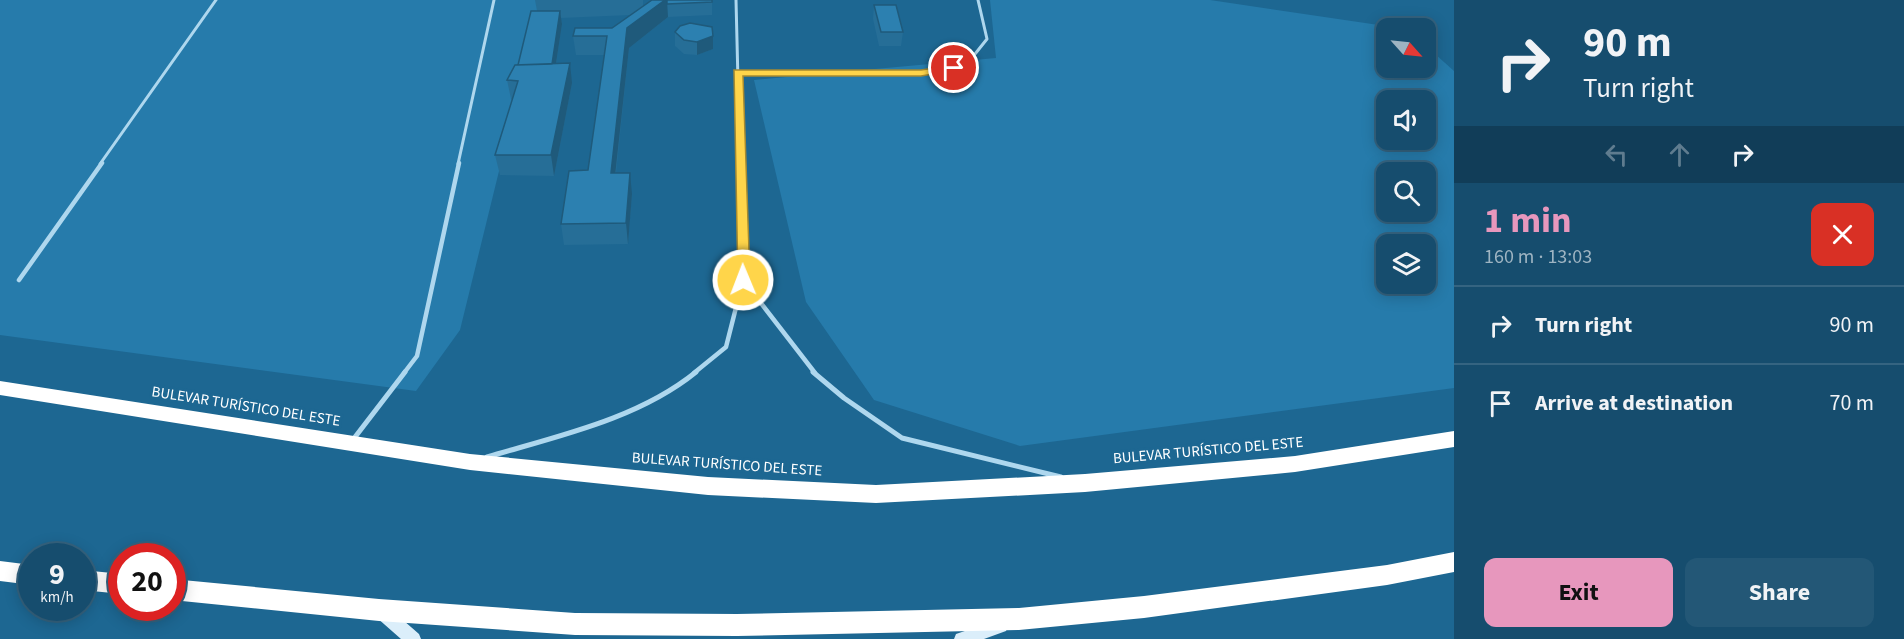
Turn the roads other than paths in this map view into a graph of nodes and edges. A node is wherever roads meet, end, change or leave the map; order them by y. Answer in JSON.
{"nodes":[{"id":1,"x":216,"y":0,"type":"edge"},
{"id":2,"x":494,"y":0,"type":"edge"},
{"id":3,"x":736,"y":0,"type":"edge"},
{"id":4,"x":978,"y":0,"type":"edge"},
{"id":5,"x":738,"y":73,"type":"junction"},
{"id":6,"x":19,"y":280,"type":"dead end"},
{"id":7,"x":743,"y":280,"type":"junction"},
{"id":8,"x":0,"y":388,"type":"edge"},
{"id":9,"x":1454,"y":438,"type":"edge"},
{"id":10,"x":351,"y":443,"type":"junction"},
{"id":11,"x":470,"y":462,"type":"junction"},
{"id":12,"x":1085,"y":483,"type":"junction"},
{"id":13,"x":1454,"y":562,"type":"edge"},
{"id":14,"x":0,"y":572,"type":"edge"},
{"id":15,"x":18,"y":574,"type":"edge"},
{"id":16,"x":186,"y":590,"type":"edge"},
{"id":17,"x":379,"y":610,"type":"junction"},
{"id":18,"x":1019,"y":619,"type":"junction"},
{"id":19,"x":413,"y":639,"type":"edge"},
{"id":20,"x":962,"y":639,"type":"edge"}],
"edges":[{"from":1,"to":6,"type":"lane"},
{"from":2,"to":10,"type":"lane"},
{"from":3,"to":5,"type":"lane"},
{"from":4,"to":5,"type":"lane"},
{"from":5,"to":7,"type":"lane"},
{"from":7,"to":11,"type":"lane"},
{"from":7,"to":12,"type":"lane"},
{"from":8,"to":10,"type":"highway","name":"BULEVAR TURÍSTICO DEL ESTE"},
{"from":9,"to":12,"type":"highway","name":"BULEVAR TURÍSTICO DEL ESTE"},
{"from":10,"to":11,"type":"highway","name":"BULEVAR TURÍSTICO DEL ESTE"},
{"from":11,"to":12,"type":"highway","name":"BULEVAR TURÍSTICO DEL ESTE"},
{"from":13,"to":18,"type":"highway"},
{"from":14,"to":15,"type":"highway"},
{"from":16,"to":17,"type":"highway"},
{"from":17,"to":18,"type":"highway"},
{"from":17,"to":19,"type":"street"},
{"from":18,"to":20,"type":"street"}]}
